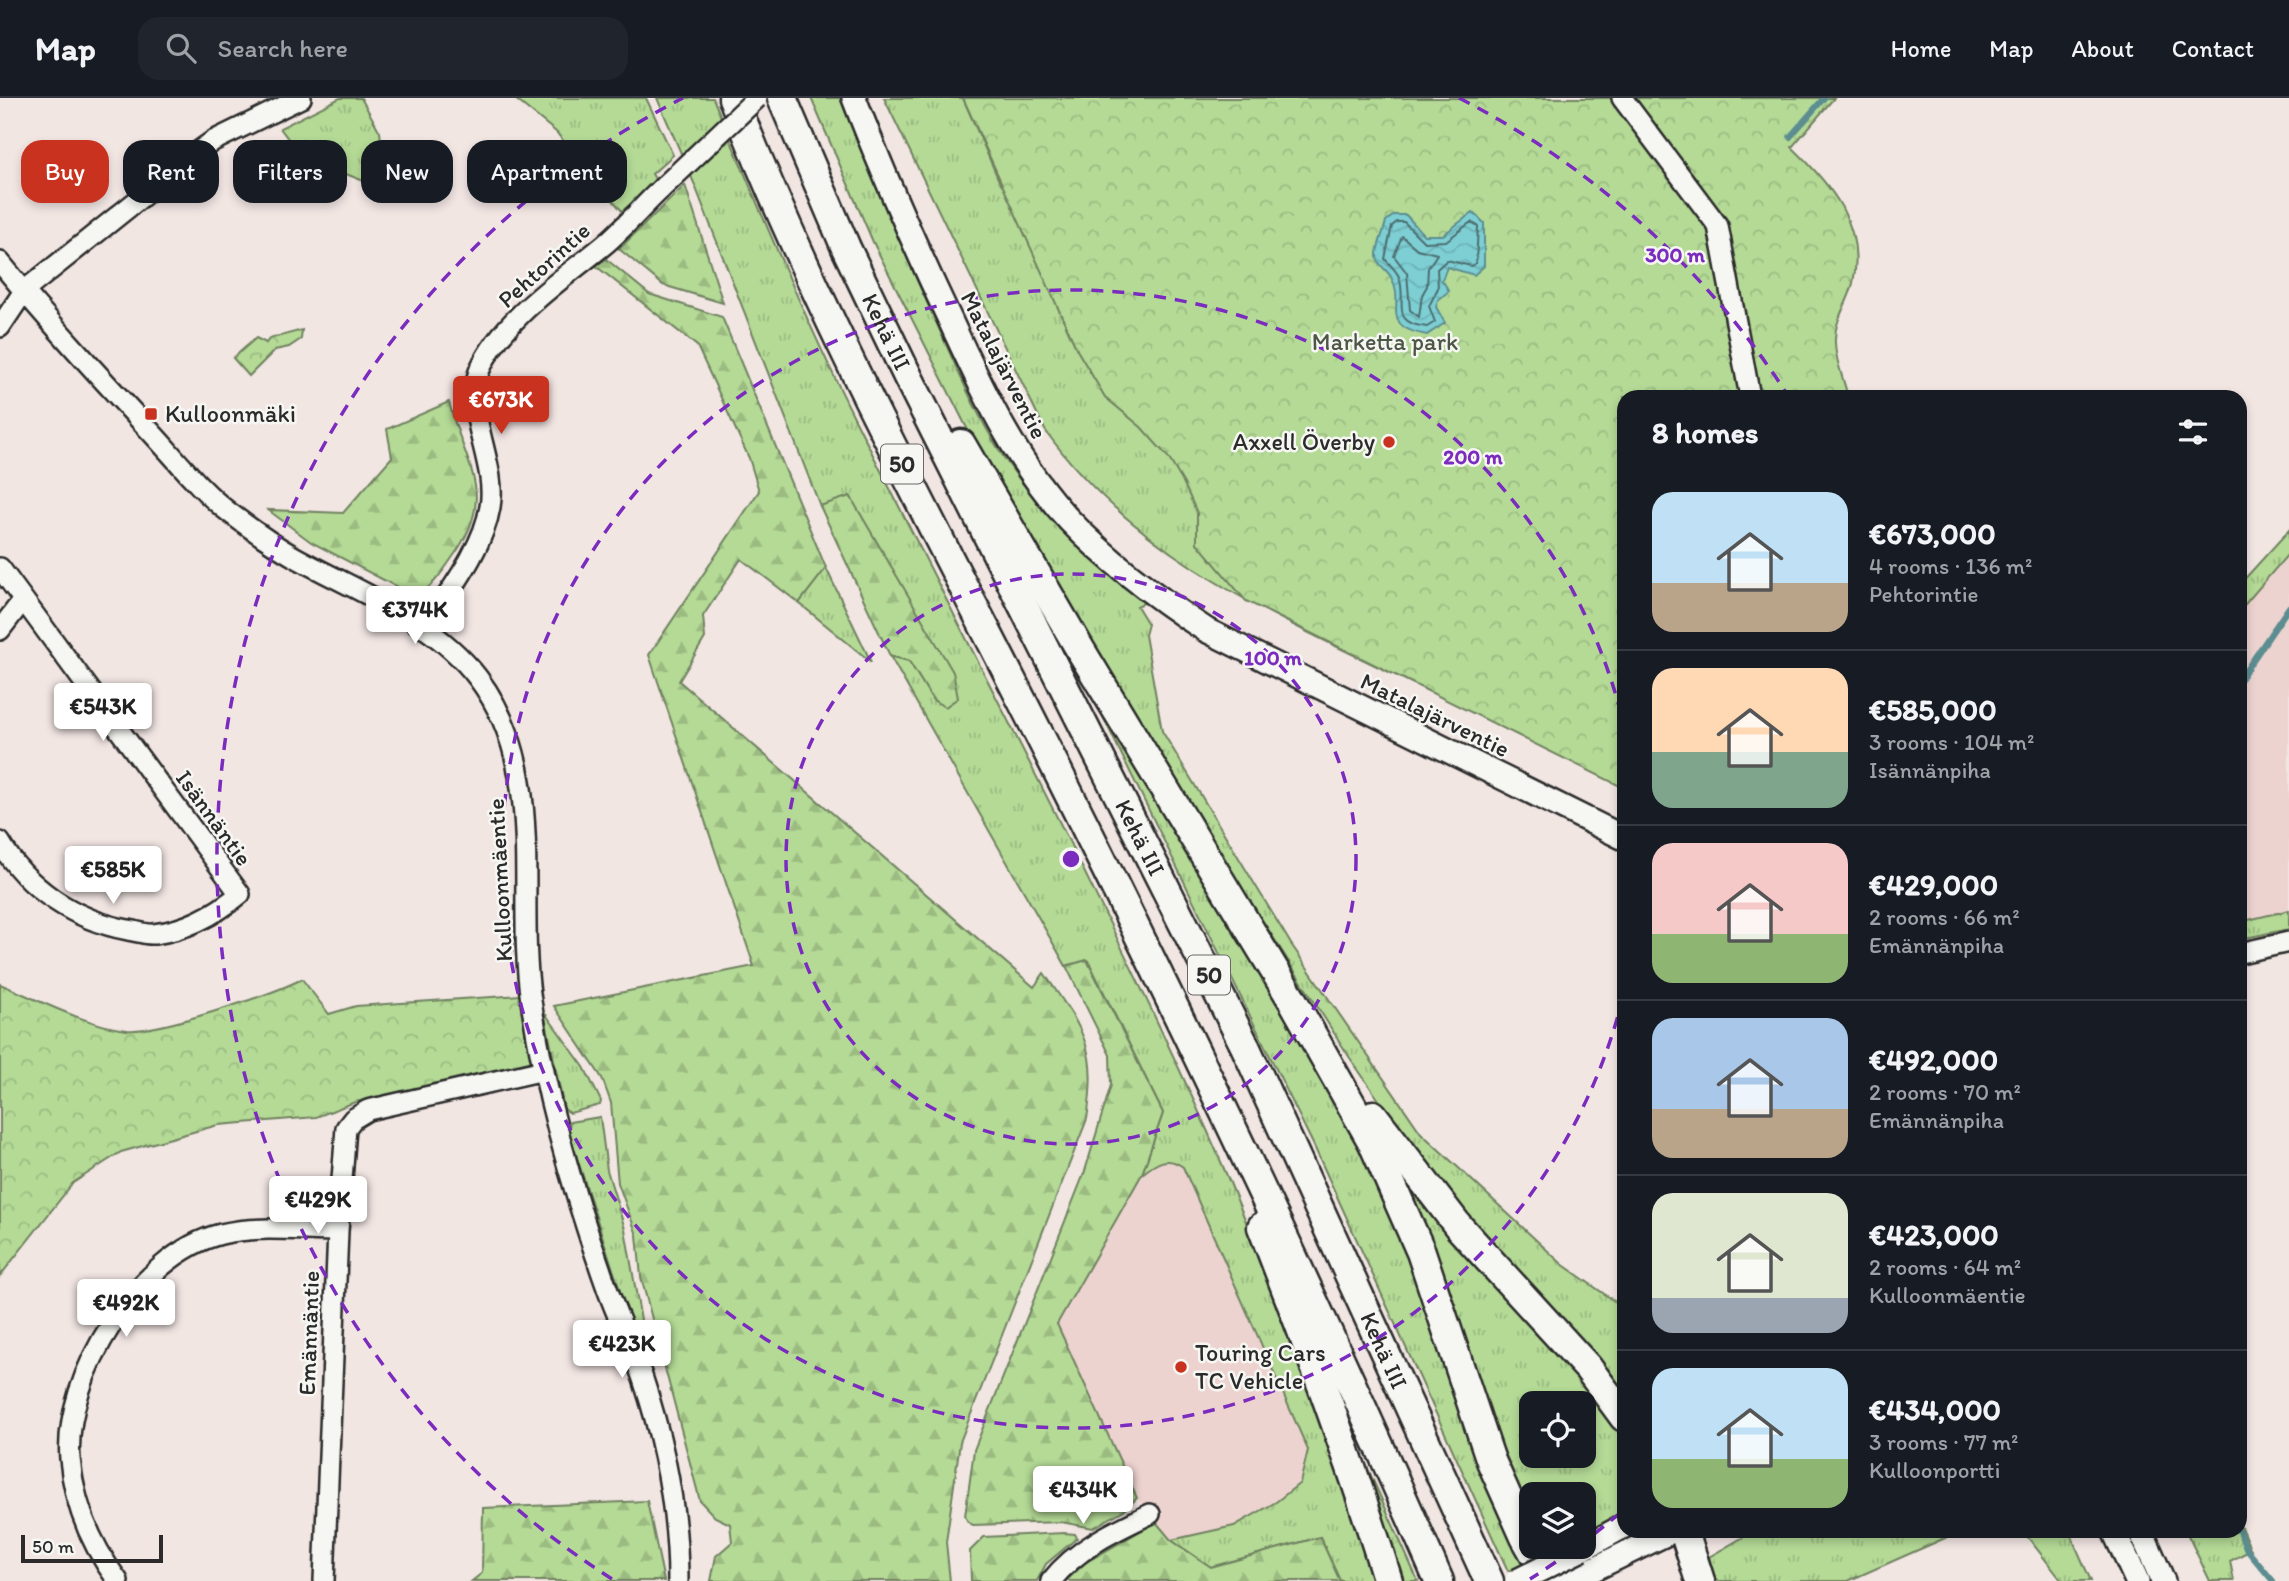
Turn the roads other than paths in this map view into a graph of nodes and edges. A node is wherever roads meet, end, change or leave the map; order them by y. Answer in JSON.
{"nodes":[{"id":1,"x":301,"y":98,"type":"edge"},
{"id":2,"x":733,"y":98,"type":"edge"},
{"id":3,"x":757,"y":98,"type":"edge"},
{"id":4,"x":782,"y":98,"type":"edge"},
{"id":5,"x":854,"y":98,"type":"edge"},
{"id":6,"x":1622,"y":98,"type":"edge"},
{"id":7,"x":0,"y":262,"type":"edge"},
{"id":8,"x":24,"y":292,"type":"junction"},
{"id":9,"x":0,"y":327,"type":"edge"},
{"id":10,"x":909,"y":380,"type":"junction"},
{"id":11,"x":1748,"y":390,"type":"edge"},
{"id":12,"x":0,"y":568,"type":"edge"},
{"id":13,"x":23,"y":600,"type":"junction"},
{"id":14,"x":425,"y":629,"type":"junction"},
{"id":15,"x":0,"y":630,"type":"edge"},
{"id":16,"x":1617,"y":834,"type":"edge"},
{"id":17,"x":0,"y":842,"type":"edge"},
{"id":18,"x":2289,"y":942,"type":"edge"},
{"id":19,"x":2247,"y":951,"type":"edge"},
{"id":20,"x":1293,"y":1001,"type":"junction"},
{"id":21,"x":544,"y":1070,"type":"junction"},
{"id":22,"x":1250,"y":1162,"type":"junction"},
{"id":23,"x":338,"y":1231,"type":"junction"},
{"id":24,"x":1617,"y":1408,"type":"edge"},
{"id":25,"x":1150,"y":1514,"type":"dead end"},
{"id":26,"x":1617,"y":1532,"type":"edge"},
{"id":27,"x":1651,"y":1538,"type":"edge"},
{"id":28,"x":1686,"y":1538,"type":"edge"},
{"id":29,"x":2117,"y":1538,"type":"edge"},
{"id":30,"x":2144,"y":1538,"type":"edge"},
{"id":31,"x":1596,"y":1551,"type":"edge"},
{"id":32,"x":1596,"y":1556,"type":"edge"},
{"id":33,"x":1587,"y":1559,"type":"edge"},
{"id":34,"x":118,"y":1581,"type":"edge"},
{"id":35,"x":324,"y":1581,"type":"edge"},
{"id":36,"x":678,"y":1581,"type":"edge"},
{"id":37,"x":1051,"y":1581,"type":"edge"},
{"id":38,"x":1388,"y":1581,"type":"edge"},
{"id":39,"x":1439,"y":1581,"type":"edge"},
{"id":40,"x":1489,"y":1581,"type":"edge"},
{"id":41,"x":1517,"y":1581,"type":"edge"},
{"id":42,"x":1549,"y":1581,"type":"edge"},
{"id":43,"x":1569,"y":1581,"type":"edge"},
{"id":44,"x":1700,"y":1581,"type":"edge"},
{"id":45,"x":2137,"y":1581,"type":"edge"},
{"id":46,"x":2164,"y":1581,"type":"edge"}],
"edges":[{"from":1,"to":8,"type":"street"},
{"from":2,"to":22,"type":"highway","name":"Kehä III","number":"50"},
{"from":3,"to":14,"type":"street","name":"Pehtorintie","bridge":true},
{"from":4,"to":10,"type":"highway","name":"Kehä III","number":"50"},
{"from":5,"to":16,"type":"main road","name":"Matalajärventie"},
{"from":6,"to":11,"type":"street"},
{"from":7,"to":8,"type":"street","name":"Kulloonmäentie"},
{"from":8,"to":9,"type":"street"},
{"from":8,"to":14,"type":"street","name":"Kulloonmäentie"},
{"from":10,"to":20,"type":"highway"},
{"from":10,"to":40,"type":"highway","name":"Kehä III","number":"50"},
{"from":12,"to":13,"type":"street","name":"Isännäntie"},
{"from":13,"to":15,"type":"street"},
{"from":13,"to":17,"type":"street","name":"Isännäntie"},
{"from":14,"to":21,"type":"street","name":"Kulloonmäentie"},
{"from":18,"to":19,"type":"street"},
{"from":20,"to":24,"type":"highway"},
{"from":20,"to":42,"type":"highway"},
{"from":21,"to":23,"type":"street","name":"Emännäntie"},
{"from":21,"to":36,"type":"street","name":"Kulloonmäentie"},
{"from":22,"to":38,"type":"highway"},
{"from":22,"to":39,"type":"highway","name":"Kehä III","number":"50"},
{"from":23,"to":34,"type":"street"},
{"from":23,"to":35,"type":"street","name":"Emännäntie"},
{"from":25,"to":37,"type":"street"},
{"from":26,"to":31,"type":"main road"},
{"from":27,"to":32,"type":"main road"},
{"from":28,"to":44,"type":"highway"},
{"from":29,"to":45,"type":"main road"},
{"from":30,"to":46,"type":"main road"},
{"from":33,"to":41,"type":"main road","bridge":true},
{"from":33,"to":43,"type":"main road"}]}
